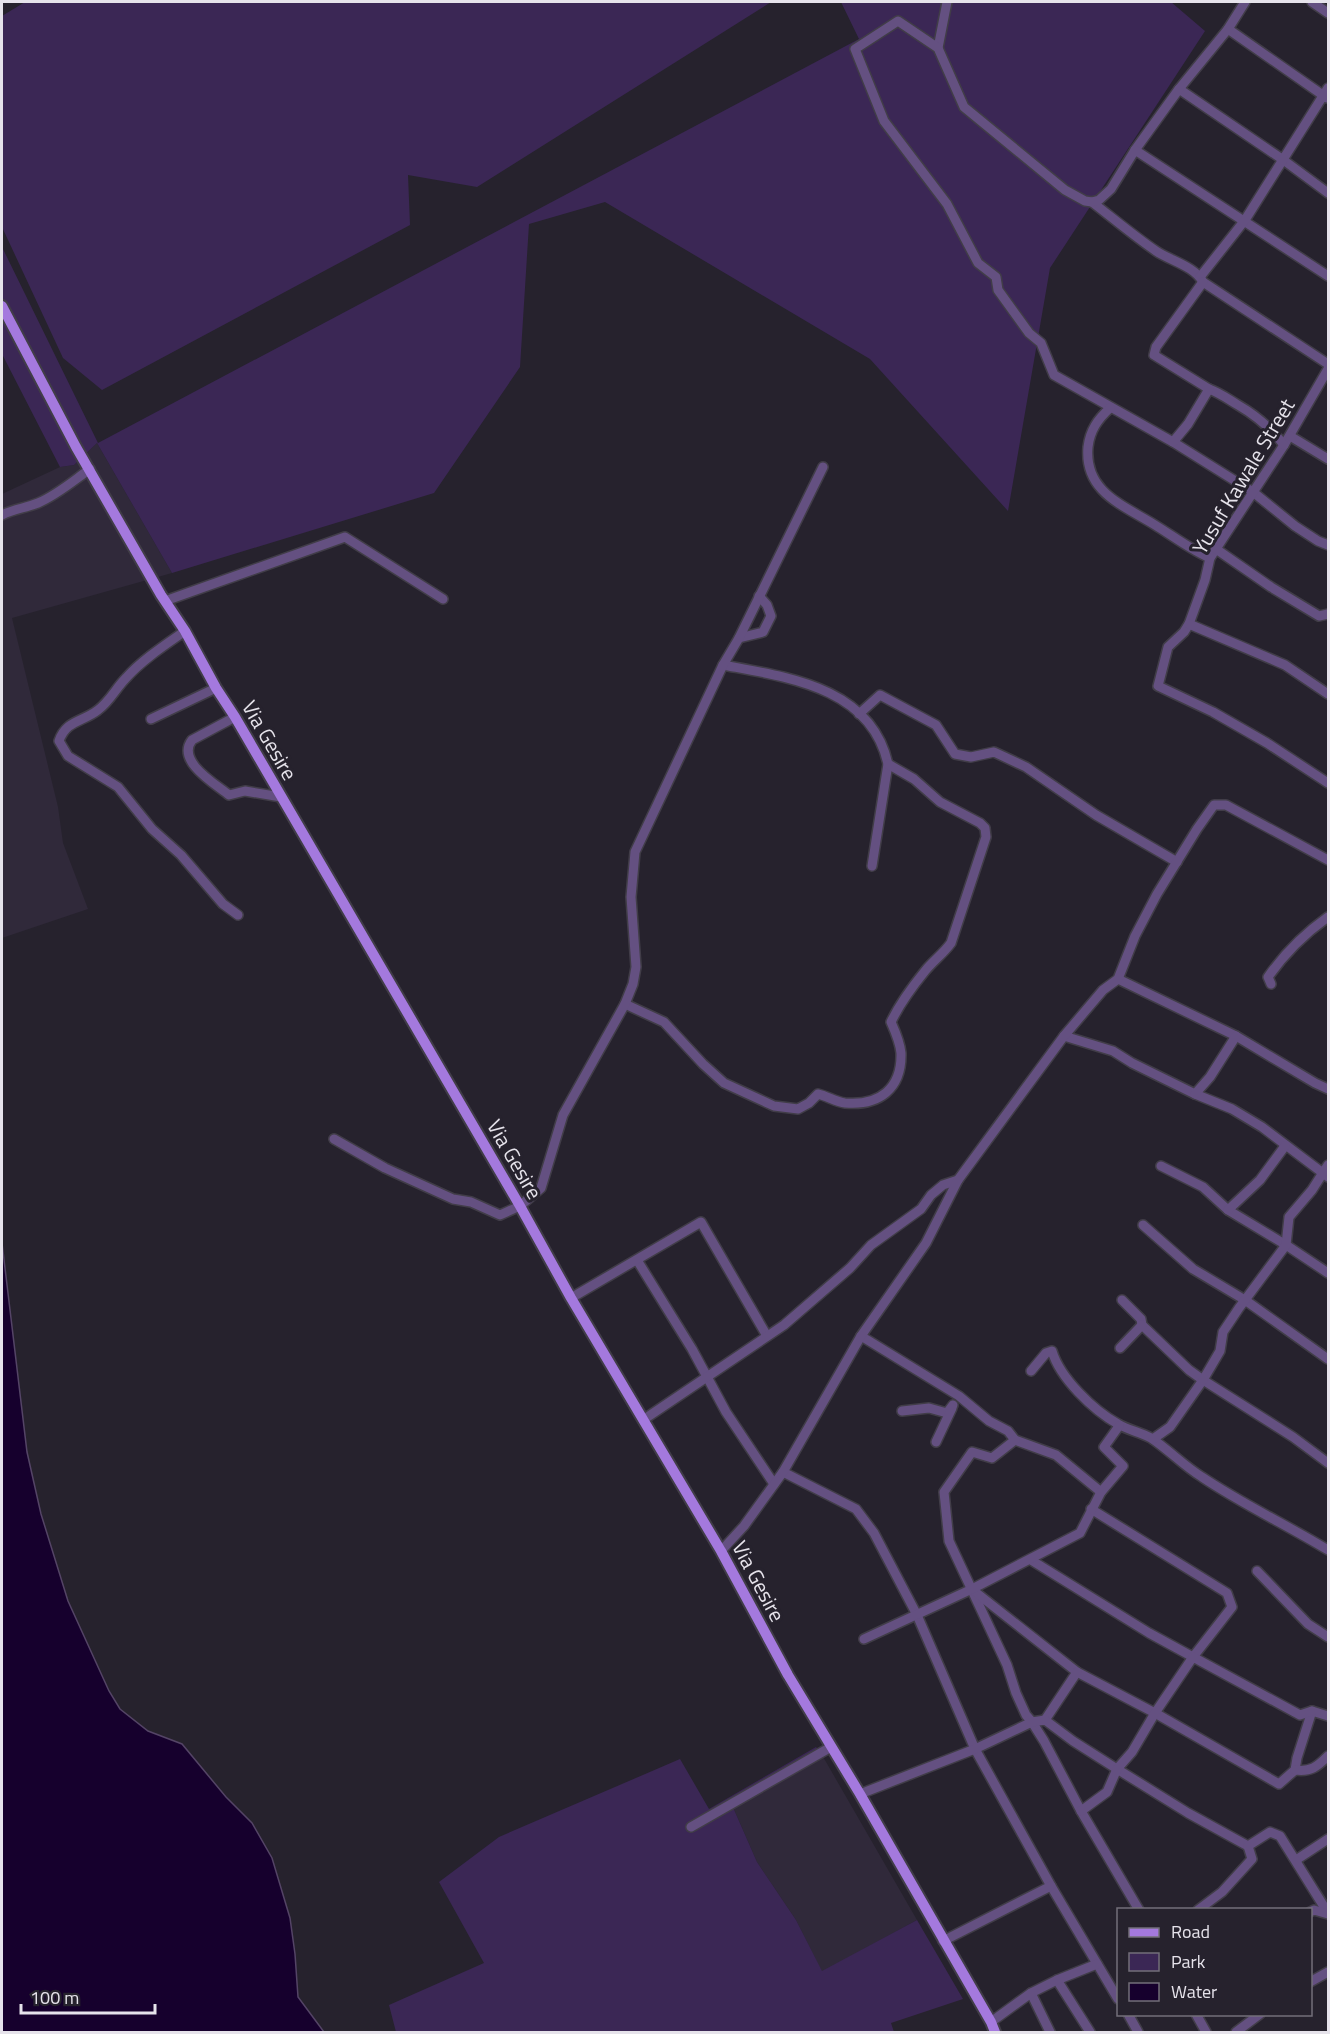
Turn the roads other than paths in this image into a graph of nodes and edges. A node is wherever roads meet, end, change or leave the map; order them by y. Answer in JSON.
{"nodes":[{"id":1,"x":947,"y":2,"type":"edge"},
{"id":2,"x":1245,"y":2,"type":"edge"},
{"id":3,"x":1312,"y":2,"type":"edge"},
{"id":4,"x":1329,"y":13,"type":"edge"},
{"id":5,"x":1228,"y":29,"type":"junction"},
{"id":6,"x":938,"y":48,"type":"junction"},
{"id":7,"x":1179,"y":89,"type":"junction"},
{"id":8,"x":1327,"y":95,"type":"edge"},
{"id":9,"x":1135,"y":150,"type":"junction"},
{"id":10,"x":1282,"y":159,"type":"junction"},
{"id":11,"x":1329,"y":193,"type":"edge"},
{"id":12,"x":1092,"y":202,"type":"junction"},
{"id":13,"x":1245,"y":220,"type":"junction"},
{"id":14,"x":1329,"y":276,"type":"edge"},
{"id":15,"x":1201,"y":280,"type":"junction"},
{"id":16,"x":2,"y":306,"type":"edge"},
{"id":17,"x":1329,"y":366,"type":"edge"},
{"id":18,"x":1209,"y":389,"type":"junction"},
{"id":19,"x":1110,"y":408,"type":"junction"},
{"id":20,"x":1290,"y":436,"type":"junction"},
{"id":21,"x":1173,"y":442,"type":"junction"},
{"id":22,"x":1284,"y":445,"type":"junction"},
{"id":23,"x":1329,"y":459,"type":"edge"},
{"id":24,"x":823,"y":467,"type":"dead end"},
{"id":25,"x":90,"y":469,"type":"junction"},
{"id":26,"x":1253,"y":492,"type":"junction"},
{"id":27,"x":2,"y":515,"type":"edge"},
{"id":28,"x":1329,"y":545,"type":"edge"},
{"id":29,"x":1216,"y":549,"type":"junction"},
{"id":30,"x":1210,"y":558,"type":"junction"},
{"id":31,"x":759,"y":596,"type":"junction"},
{"id":32,"x":443,"y":599,"type":"dead end"},
{"id":33,"x":165,"y":601,"type":"junction"},
{"id":34,"x":1329,"y":614,"type":"edge"},
{"id":35,"x":1189,"y":624,"type":"junction"},
{"id":36,"x":184,"y":631,"type":"junction"},
{"id":37,"x":739,"y":638,"type":"junction"},
{"id":38,"x":723,"y":665,"type":"junction"},
{"id":39,"x":216,"y":688,"type":"junction"},
{"id":40,"x":1329,"y":694,"type":"edge"},
{"id":41,"x":859,"y":714,"type":"junction"},
{"id":42,"x":235,"y":717,"type":"junction"},
{"id":43,"x":151,"y":719,"type":"dead end"},
{"id":44,"x":888,"y":764,"type":"junction"},
{"id":45,"x":1329,"y":783,"type":"edge"},
{"id":46,"x":281,"y":797,"type":"junction"},
{"id":47,"x":1329,"y":860,"type":"edge"},
{"id":48,"x":1177,"y":862,"type":"junction"},
{"id":49,"x":872,"y":866,"type":"dead end"},
{"id":50,"x":238,"y":915,"type":"dead end"},
{"id":51,"x":1328,"y":919,"type":"edge"},
{"id":52,"x":1118,"y":979,"type":"junction"},
{"id":53,"x":1272,"y":984,"type":"dead end"},
{"id":54,"x":625,"y":1004,"type":"junction"},
{"id":55,"x":1064,"y":1036,"type":"junction"},
{"id":56,"x":1236,"y":1036,"type":"junction"},
{"id":57,"x":1329,"y":1089,"type":"edge"},
{"id":58,"x":1195,"y":1094,"type":"junction"},
{"id":59,"x":334,"y":1138,"type":"dead end"},
{"id":60,"x":1285,"y":1146,"type":"junction"},
{"id":61,"x":1161,"y":1166,"type":"dead end"},
{"id":62,"x":1327,"y":1172,"type":"edge"},
{"id":63,"x":958,"y":1180,"type":"junction"},
{"id":64,"x":520,"y":1206,"type":"junction"},
{"id":65,"x":1228,"y":1210,"type":"junction"},
{"id":66,"x":1143,"y":1225,"type":"dead end"},
{"id":67,"x":1286,"y":1245,"type":"junction"},
{"id":68,"x":637,"y":1260,"type":"junction"},
{"id":69,"x":1329,"y":1273,"type":"edge"},
{"id":70,"x":572,"y":1298,"type":"junction"},
{"id":71,"x":1122,"y":1300,"type":"dead end"},
{"id":72,"x":1245,"y":1300,"type":"junction"},
{"id":73,"x":1142,"y":1325,"type":"junction"},
{"id":74,"x":767,"y":1335,"type":"junction"},
{"id":75,"x":861,"y":1336,"type":"junction"},
{"id":76,"x":1120,"y":1348,"type":"dead end"},
{"id":77,"x":1329,"y":1359,"type":"edge"},
{"id":78,"x":1031,"y":1371,"type":"dead end"},
{"id":79,"x":708,"y":1377,"type":"junction"},
{"id":80,"x":1203,"y":1380,"type":"junction"},
{"id":81,"x":956,"y":1400,"type":"junction"},
{"id":82,"x":902,"y":1411,"type":"dead end"},
{"id":83,"x":643,"y":1420,"type":"junction"},
{"id":84,"x":1119,"y":1426,"type":"junction"},
{"id":85,"x":1153,"y":1439,"type":"junction"},
{"id":86,"x":1015,"y":1440,"type":"junction"},
{"id":87,"x":936,"y":1442,"type":"dead end"},
{"id":88,"x":1329,"y":1462,"type":"edge"},
{"id":89,"x":783,"y":1472,"type":"junction"},
{"id":90,"x":774,"y":1484,"type":"junction"},
{"id":91,"x":1101,"y":1492,"type":"junction"},
{"id":92,"x":1091,"y":1509,"type":"junction"},
{"id":93,"x":1329,"y":1538,"type":"edge"},
{"id":94,"x":1326,"y":1548,"type":"edge"},
{"id":95,"x":721,"y":1551,"type":"junction"},
{"id":96,"x":1031,"y":1560,"type":"junction"},
{"id":97,"x":1257,"y":1571,"type":"dead end"},
{"id":98,"x":972,"y":1589,"type":"junction"},
{"id":99,"x":917,"y":1615,"type":"junction"},
{"id":100,"x":1329,"y":1637,"type":"edge"},
{"id":101,"x":864,"y":1639,"type":"dead end"},
{"id":102,"x":1193,"y":1657,"type":"junction"},
{"id":103,"x":1077,"y":1672,"type":"junction"},
{"id":104,"x":1312,"y":1711,"type":"junction"},
{"id":105,"x":1155,"y":1713,"type":"junction"},
{"id":106,"x":1329,"y":1716,"type":"edge"},
{"id":107,"x":1046,"y":1720,"type":"junction"},
{"id":108,"x":1032,"y":1722,"type":"junction"},
{"id":109,"x":831,"y":1747,"type":"junction"},
{"id":110,"x":975,"y":1749,"type":"junction"},
{"id":111,"x":1329,"y":1756,"type":"edge"},
{"id":112,"x":1118,"y":1769,"type":"junction"},
{"id":113,"x":1295,"y":1770,"type":"junction"},
{"id":114,"x":860,"y":1794,"type":"junction"},
{"id":115,"x":1081,"y":1811,"type":"junction"},
{"id":116,"x":691,"y":1827,"type":"dead end"},
{"id":117,"x":1329,"y":1839,"type":"edge"},
{"id":118,"x":1248,"y":1846,"type":"junction"},
{"id":119,"x":1296,"y":1860,"type":"junction"},
{"id":120,"x":1051,"y":1886,"type":"junction"},
{"id":121,"x":1138,"y":1908,"type":"edge"},
{"id":122,"x":1201,"y":1908,"type":"edge"},
{"id":123,"x":1312,"y":1911,"type":"edge"},
{"id":124,"x":1329,"y":1913,"type":"edge"},
{"id":125,"x":943,"y":1941,"type":"junction"},
{"id":126,"x":1097,"y":1964,"type":"junction"},
{"id":127,"x":1329,"y":1972,"type":"edge"},
{"id":128,"x":1057,"y":1980,"type":"junction"},
{"id":129,"x":1312,"y":1981,"type":"edge"},
{"id":130,"x":1031,"y":1993,"type":"junction"},
{"id":131,"x":1117,"y":1997,"type":"edge"},
{"id":132,"x":1129,"y":2016,"type":"edge"},
{"id":133,"x":1197,"y":2016,"type":"edge"},
{"id":134,"x":1257,"y":2016,"type":"edge"},
{"id":135,"x":991,"y":2029,"type":"edge"},
{"id":136,"x":1050,"y":2032,"type":"edge"},
{"id":137,"x":1090,"y":2032,"type":"edge"},
{"id":138,"x":1138,"y":2032,"type":"edge"},
{"id":139,"x":1206,"y":2032,"type":"edge"},
{"id":140,"x":1236,"y":2032,"type":"edge"}],
"edges":[{"from":1,"to":6,"type":"street"},
{"from":2,"to":5,"type":"street"},
{"from":3,"to":4,"type":"street"},
{"from":5,"to":7,"type":"street"},
{"from":5,"to":8,"type":"street"},
{"from":6,"to":12,"type":"street"},
{"from":6,"to":19,"type":"street"},
{"from":7,"to":9,"type":"street"},
{"from":7,"to":10,"type":"street"},
{"from":8,"to":10,"type":"street"},
{"from":9,"to":12,"type":"street"},
{"from":9,"to":13,"type":"street"},
{"from":10,"to":11,"type":"street"},
{"from":10,"to":13,"type":"street"},
{"from":12,"to":15,"type":"street"},
{"from":13,"to":14,"type":"street"},
{"from":13,"to":15,"type":"street"},
{"from":15,"to":17,"type":"street"},
{"from":15,"to":18,"type":"street"},
{"from":16,"to":25,"type":"main road","name":"Via Gesire"},
{"from":17,"to":20,"type":"street","name":"Yusuf Kawale Street"},
{"from":18,"to":21,"type":"street"},
{"from":18,"to":22,"type":"street"},
{"from":19,"to":21,"type":"street"},
{"from":19,"to":30,"type":"street"},
{"from":20,"to":22,"type":"street","name":"Yusuf Kawale Street"},
{"from":20,"to":23,"type":"street"},
{"from":21,"to":26,"type":"street"},
{"from":22,"to":26,"type":"street","name":"Yusuf Kawale Street"},
{"from":24,"to":31,"type":"street"},
{"from":25,"to":27,"type":"street"},
{"from":25,"to":33,"type":"main road","name":"Via Gesire"},
{"from":26,"to":28,"type":"street"},
{"from":26,"to":29,"type":"street","name":"Yusuf Kawale Street"},
{"from":29,"to":30,"type":"street","name":"Yusuf Kawale Street"},
{"from":29,"to":34,"type":"street"},
{"from":30,"to":35,"type":"street","name":"Yusuf Kawale Street"},
{"from":31,"to":37,"type":"street"},
{"from":31,"to":37,"type":"street"},
{"from":32,"to":33,"type":"street"},
{"from":33,"to":36,"type":"main road","name":"Via Gesire"},
{"from":35,"to":40,"type":"street"},
{"from":35,"to":45,"type":"street","name":"Yusuf Kawale Street"},
{"from":36,"to":39,"type":"main road","name":"Via Gesire"},
{"from":36,"to":50,"type":"street"},
{"from":37,"to":38,"type":"street"},
{"from":38,"to":41,"type":"street"},
{"from":38,"to":54,"type":"street"},
{"from":39,"to":42,"type":"main road","name":"Via Gesire"},
{"from":39,"to":43,"type":"street"},
{"from":41,"to":44,"type":"street"},
{"from":41,"to":48,"type":"street"},
{"from":42,"to":46,"type":"main road","name":"Via Gesire"},
{"from":42,"to":46,"type":"street"},
{"from":44,"to":49,"type":"street"},
{"from":44,"to":54,"type":"street"},
{"from":46,"to":64,"type":"main road","name":"Via Gesire"},
{"from":47,"to":48,"type":"street"},
{"from":48,"to":52,"type":"street"},
{"from":51,"to":53,"type":"street"},
{"from":52,"to":55,"type":"street"},
{"from":52,"to":56,"type":"street"},
{"from":54,"to":64,"type":"street"},
{"from":55,"to":58,"type":"street"},
{"from":55,"to":63,"type":"street"},
{"from":56,"to":57,"type":"street"},
{"from":56,"to":58,"type":"street"},
{"from":58,"to":60,"type":"street"},
{"from":59,"to":64,"type":"street"},
{"from":60,"to":62,"type":"street"},
{"from":60,"to":65,"type":"street"},
{"from":61,"to":65,"type":"street"},
{"from":62,"to":67,"type":"street"},
{"from":63,"to":74,"type":"street"},
{"from":63,"to":75,"type":"street"},
{"from":64,"to":70,"type":"main road","name":"Via Gesire"},
{"from":65,"to":67,"type":"street"},
{"from":66,"to":72,"type":"street"},
{"from":67,"to":69,"type":"street"},
{"from":67,"to":72,"type":"street"},
{"from":68,"to":70,"type":"street"},
{"from":68,"to":74,"type":"street"},
{"from":68,"to":79,"type":"street"},
{"from":70,"to":83,"type":"main road","name":"Via Gesire"},
{"from":71,"to":73,"type":"street"},
{"from":72,"to":77,"type":"street"},
{"from":72,"to":80,"type":"street"},
{"from":73,"to":76,"type":"street"},
{"from":73,"to":80,"type":"street"},
{"from":74,"to":79,"type":"street"},
{"from":75,"to":81,"type":"street"},
{"from":75,"to":89,"type":"street"},
{"from":78,"to":84,"type":"street"},
{"from":79,"to":83,"type":"street"},
{"from":79,"to":90,"type":"street"},
{"from":80,"to":85,"type":"street"},
{"from":80,"to":88,"type":"street"},
{"from":81,"to":82,"type":"street"},
{"from":81,"to":86,"type":"street"},
{"from":81,"to":87,"type":"street"},
{"from":83,"to":95,"type":"main road","name":"Via Gesire"},
{"from":84,"to":85,"type":"street"},
{"from":84,"to":91,"type":"street"},
{"from":85,"to":94,"type":"street"},
{"from":86,"to":91,"type":"street"},
{"from":86,"to":98,"type":"street"},
{"from":89,"to":90,"type":"street"},
{"from":89,"to":99,"type":"street"},
{"from":90,"to":95,"type":"street"},
{"from":91,"to":92,"type":"street"},
{"from":92,"to":96,"type":"street"},
{"from":92,"to":102,"type":"street"},
{"from":93,"to":94,"type":"street"},
{"from":95,"to":109,"type":"main road","name":"Via Gesire"},
{"from":96,"to":98,"type":"street"},
{"from":96,"to":102,"type":"street"},
{"from":97,"to":100,"type":"street"},
{"from":98,"to":99,"type":"street"},
{"from":98,"to":103,"type":"street"},
{"from":98,"to":108,"type":"street"},
{"from":99,"to":101,"type":"street"},
{"from":99,"to":110,"type":"street"},
{"from":102,"to":104,"type":"street"},
{"from":102,"to":105,"type":"street"},
{"from":103,"to":105,"type":"street"},
{"from":103,"to":107,"type":"street"},
{"from":104,"to":106,"type":"street"},
{"from":104,"to":113,"type":"street"},
{"from":105,"to":112,"type":"street"},
{"from":105,"to":113,"type":"street"},
{"from":107,"to":108,"type":"street"},
{"from":107,"to":112,"type":"street"},
{"from":108,"to":110,"type":"street"},
{"from":108,"to":115,"type":"street"},
{"from":109,"to":114,"type":"main road","name":"Via Gesire"},
{"from":109,"to":116,"type":"street"},
{"from":110,"to":114,"type":"street"},
{"from":110,"to":120,"type":"street"},
{"from":111,"to":113,"type":"street"},
{"from":112,"to":115,"type":"street"},
{"from":112,"to":118,"type":"street"},
{"from":114,"to":125,"type":"main road","name":"Via Gesire"},
{"from":115,"to":121,"type":"street"},
{"from":117,"to":119,"type":"street"},
{"from":118,"to":119,"type":"street"},
{"from":118,"to":122,"type":"street"},
{"from":119,"to":124,"type":"street"},
{"from":120,"to":125,"type":"street"},
{"from":120,"to":126,"type":"street"},
{"from":123,"to":124,"type":"street"},
{"from":125,"to":135,"type":"main road","name":"Via Gesire"},
{"from":126,"to":128,"type":"street"},
{"from":126,"to":131,"type":"street"},
{"from":127,"to":129,"type":"street"},
{"from":128,"to":130,"type":"street"},
{"from":128,"to":137,"type":"street"},
{"from":130,"to":135,"type":"street"},
{"from":130,"to":136,"type":"street"},
{"from":132,"to":138,"type":"street"},
{"from":133,"to":139,"type":"street"},
{"from":134,"to":140,"type":"street"}]}
